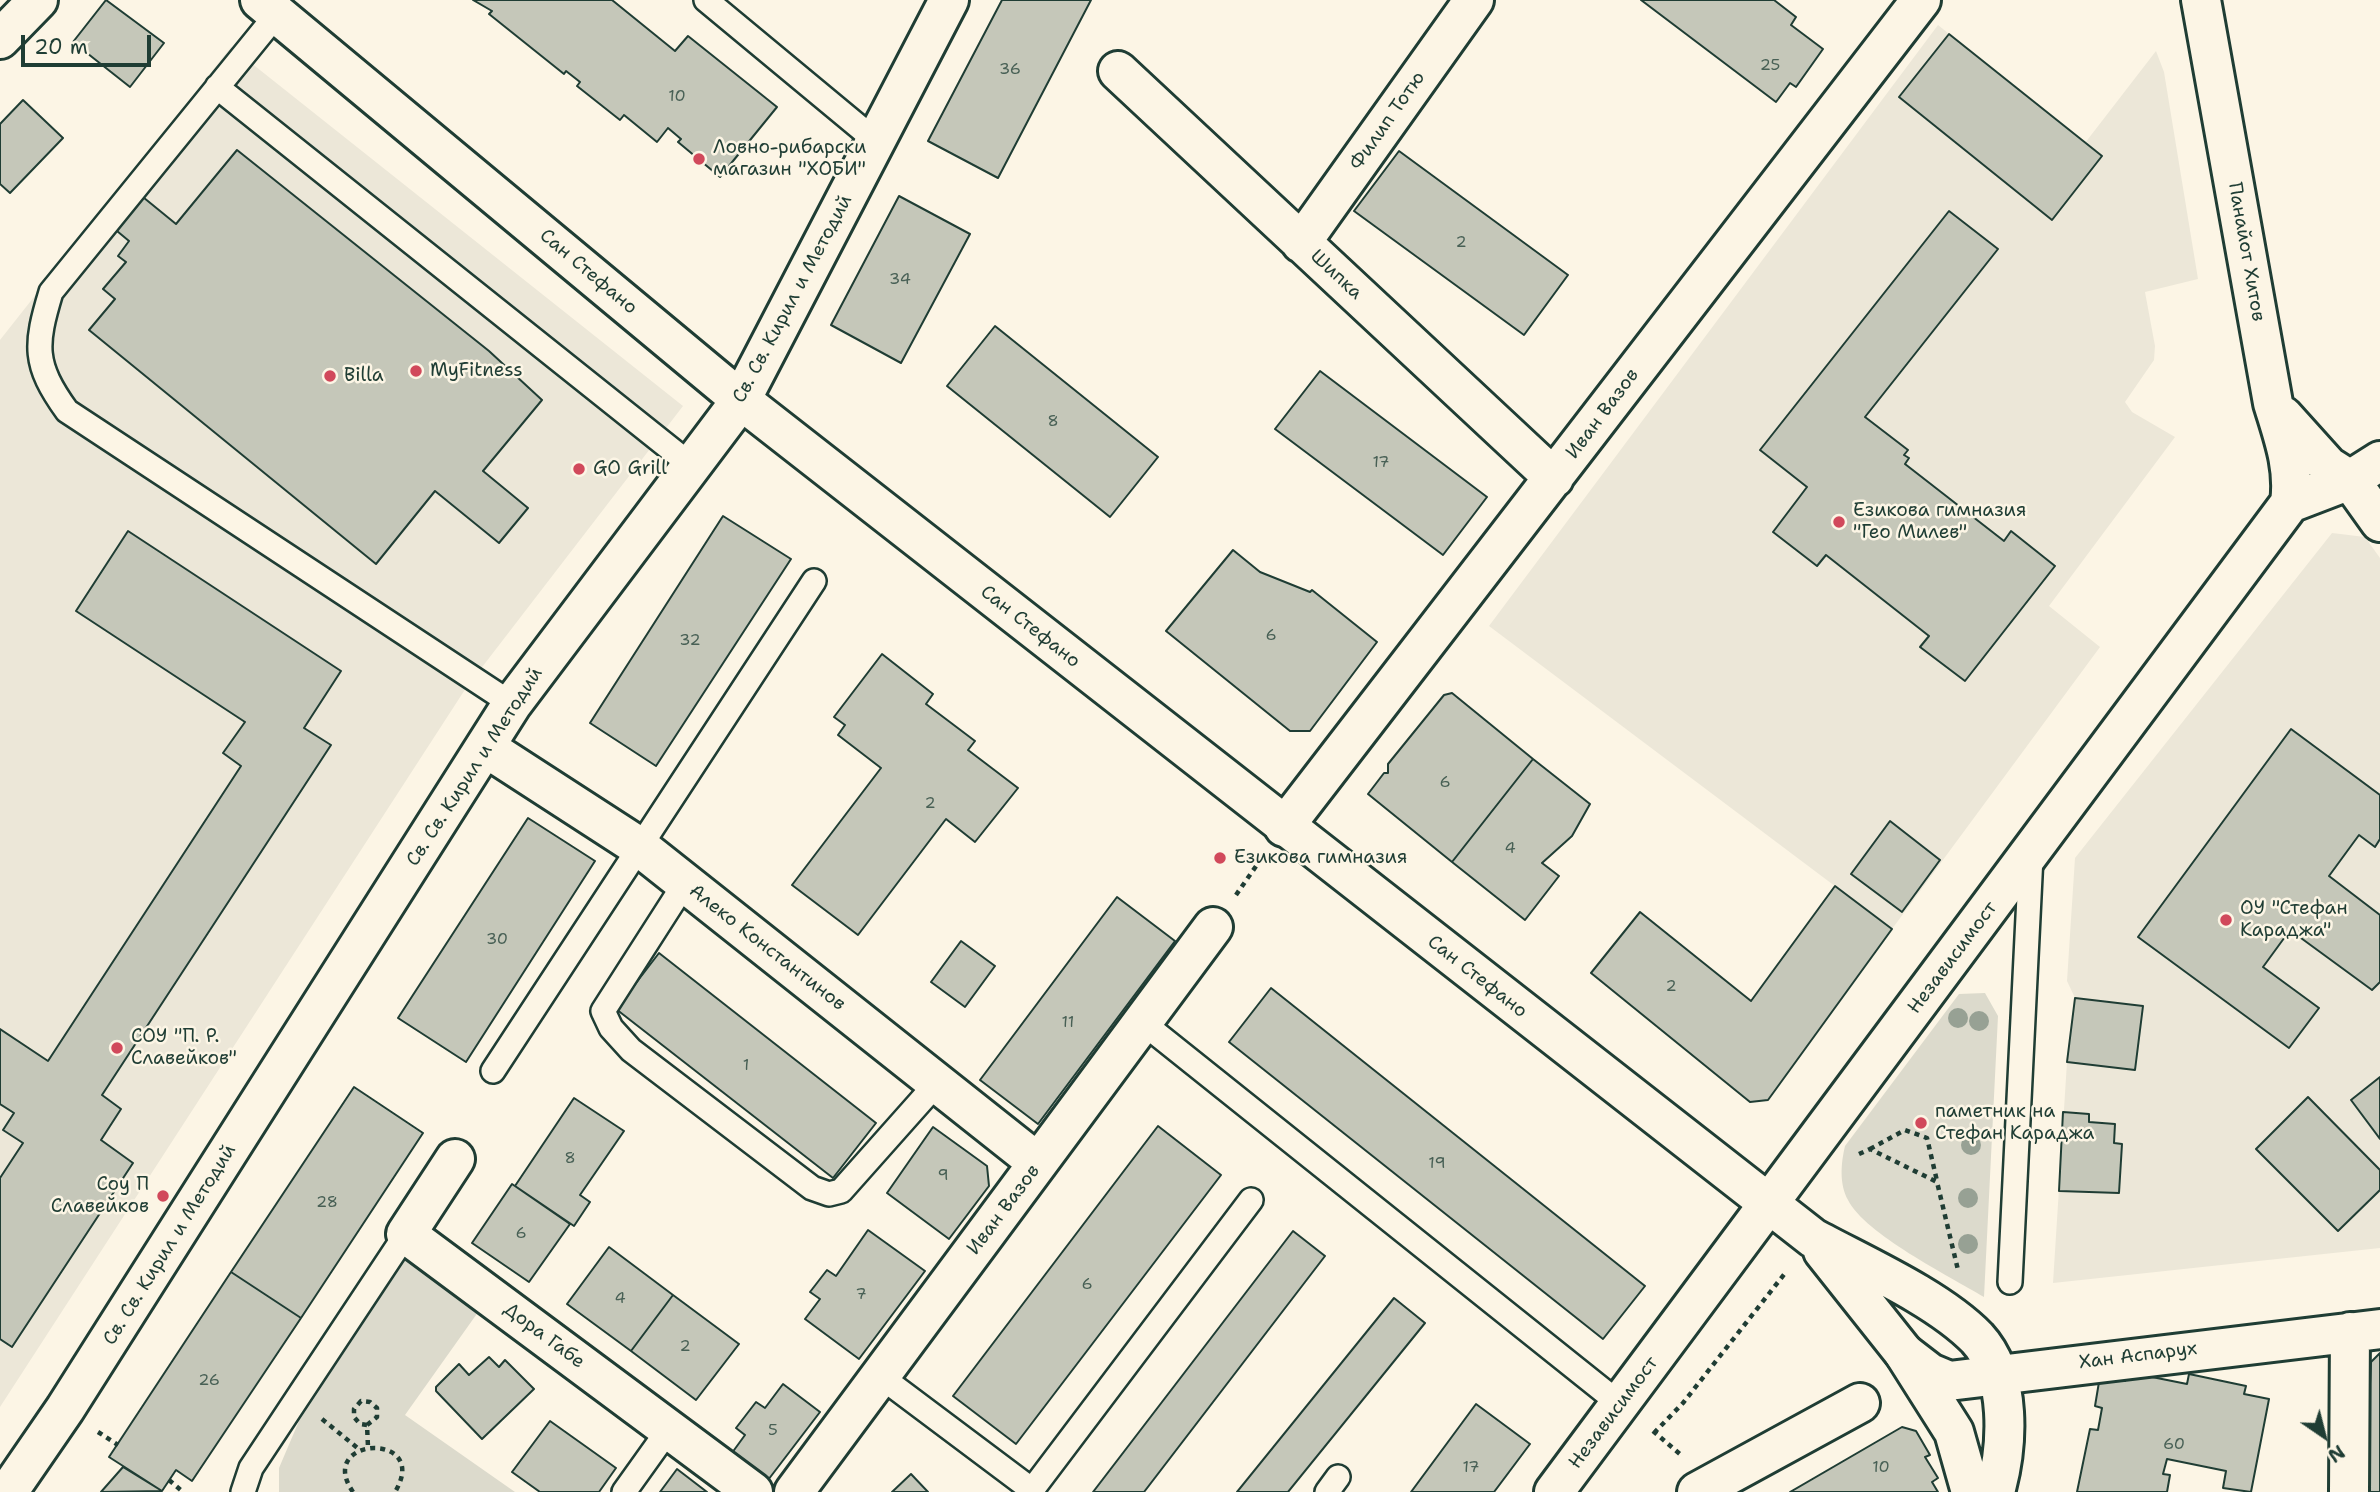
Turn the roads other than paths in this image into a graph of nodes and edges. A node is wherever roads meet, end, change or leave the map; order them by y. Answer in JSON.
{"nodes":[{"id":1,"x":38,"y":0,"type":"edge"},
{"id":2,"x":706,"y":0,"type":"edge"},
{"id":3,"x":949,"y":0,"type":"edge"},
{"id":4,"x":1474,"y":0,"type":"edge"},
{"id":5,"x":1921,"y":0,"type":"edge"},
{"id":6,"x":2201,"y":0,"type":"edge"},
{"id":7,"x":268,"y":7,"type":"edge"},
{"id":8,"x":0,"y":39,"type":"edge"},
{"id":9,"x":1118,"y":71,"type":"dead end"},
{"id":10,"x":217,"y":87,"type":"junction"},
{"id":11,"x":876,"y":141,"type":"junction"},
{"id":12,"x":1301,"y":243,"type":"junction"},
{"id":13,"x":741,"y":400,"type":"junction"},
{"id":14,"x":2273,"y":403,"type":"junction"},
{"id":15,"x":692,"y":466,"type":"junction"},
{"id":16,"x":2365,"y":471,"type":"edge"},
{"id":17,"x":1554,"y":478,"type":"junction"},
{"id":18,"x":2290,"y":503,"type":"junction"},
{"id":19,"x":2380,"y":522,"type":"edge"},
{"id":20,"x":814,"y":581,"type":"dead end"},
{"id":21,"x":512,"y":704,"type":"junction"},
{"id":22,"x":485,"y":747,"type":"junction"},
{"id":23,"x":1284,"y":827,"type":"junction"},
{"id":24,"x":641,"y":848,"type":"junction"},
{"id":25,"x":2031,"y":853,"type":"junction"},
{"id":26,"x":685,"y":883,"type":"junction"},
{"id":27,"x":1213,"y":927,"type":"road end"},
{"id":28,"x":1142,"y":1022,"type":"junction"},
{"id":29,"x":493,"y":1071,"type":"dead end"},
{"id":30,"x":937,"y":1083,"type":"junction"},
{"id":31,"x":455,"y":1159,"type":"dead end"},
{"id":32,"x":1038,"y":1163,"type":"junction"},
{"id":33,"x":1251,"y":1200,"type":"dead end"},
{"id":34,"x":1770,"y":1205,"type":"junction"},
{"id":35,"x":406,"y":1234,"type":"junction"},
{"id":36,"x":1813,"y":1238,"type":"junction"},
{"id":37,"x":2010,"y":1282,"type":"dead end"},
{"id":38,"x":2365,"y":1330,"type":"edge"},
{"id":39,"x":1904,"y":1353,"type":"junction"},
{"id":40,"x":1997,"y":1373,"type":"junction"},
{"id":41,"x":880,"y":1376,"type":"junction"},
{"id":42,"x":1620,"y":1404,"type":"junction"},
{"id":43,"x":1860,"y":1404,"type":"dead end"},
{"id":44,"x":669,"y":1429,"type":"junction"},
{"id":45,"x":8,"y":1492,"type":"edge"},
{"id":46,"x":243,"y":1492,"type":"edge"},
{"id":47,"x":624,"y":1492,"type":"edge"},
{"id":48,"x":753,"y":1492,"type":"edge"},
{"id":49,"x":794,"y":1492,"type":"edge"},
{"id":50,"x":1555,"y":1492,"type":"edge"},
{"id":51,"x":1697,"y":1492,"type":"edge"},
{"id":52,"x":1971,"y":1492,"type":"edge"},
{"id":53,"x":1995,"y":1492,"type":"edge"},
{"id":54,"x":2349,"y":1492,"type":"edge"}],
"edges":[{"from":1,"to":8,"type":"street"},
{"from":2,"to":11,"type":"lane"},
{"from":3,"to":11,"type":"street","name":"Св. Св. Кирил и Методий"},
{"from":4,"to":12,"type":"street","name":"Филип Тотю"},
{"from":5,"to":17,"type":"street","name":"Иван Вазов"},
{"from":6,"to":14,"type":"street","name":"Панайот Хитов"},
{"from":7,"to":10,"type":"lane"},
{"from":7,"to":13,"type":"street","name":"Сан Стефано"},
{"from":9,"to":12,"type":"street","name":"Шипка"},
{"from":10,"to":15,"type":"lane"},
{"from":10,"to":21,"type":"lane"},
{"from":11,"to":13,"type":"street","name":"Св. Св. Кирил и Методий"},
{"from":12,"to":17,"type":"street","name":"Шипка"},
{"from":13,"to":15,"type":"street","name":"Св. Св. Кирил и Методий"},
{"from":13,"to":23,"type":"street","name":"Сан Стефано"},
{"from":14,"to":16,"type":"street"},
{"from":14,"to":18,"type":"street","name":"Панайот Хитов"},
{"from":15,"to":21,"type":"street","name":"Св. Св. Кирил и Методий"},
{"from":16,"to":18,"type":"street"},
{"from":16,"to":19,"type":"street"},
{"from":17,"to":23,"type":"street","name":"Иван Вазов"},
{"from":18,"to":25,"type":"street","name":"Независимост"},
{"from":20,"to":24,"type":"lane"},
{"from":21,"to":22,"type":"street","name":"Св. Св. Кирил и Методий"},
{"from":22,"to":24,"type":"street","name":"Алеко Константинов"},
{"from":22,"to":45,"type":"street","name":"Св. Св. Кирил и Методий"},
{"from":23,"to":34,"type":"street","name":"Сан Стефано"},
{"from":24,"to":26,"type":"street","name":"Алеко Константинов"},
{"from":24,"to":29,"type":"lane"},
{"from":25,"to":34,"type":"street","name":"Независимост"},
{"from":25,"to":37,"type":"lane"},
{"from":26,"to":30,"type":"street","name":"Алеко Константинов"},
{"from":26,"to":30,"type":"lane"},
{"from":27,"to":28,"type":"street","name":"Иван Вазов"},
{"from":28,"to":32,"type":"street","name":"Иван Вазов"},
{"from":28,"to":42,"type":"lane"},
{"from":30,"to":32,"type":"street","name":"Алеко Константинов"},
{"from":31,"to":35,"type":"street"},
{"from":32,"to":41,"type":"street","name":"Иван Вазов"},
{"from":33,"to":41,"type":"lane"},
{"from":34,"to":36,"type":"street","name":"Сан Стефано"},
{"from":34,"to":42,"type":"street","name":"Независимост"},
{"from":35,"to":44,"type":"street","name":"Дора Габе"},
{"from":35,"to":46,"type":"lane"},
{"from":36,"to":39,"type":"street","name":"Сан Стефано"},
{"from":36,"to":40,"type":"street","name":"Сан Стефано"},
{"from":38,"to":40,"type":"street","name":"Хан Аспарух"},
{"from":38,"to":54,"type":"street"},
{"from":39,"to":40,"type":"street","name":"Хан Аспарух"},
{"from":39,"to":52,"type":"street"},
{"from":40,"to":53,"type":"street"},
{"from":41,"to":49,"type":"street","name":"Иван Вазов"},
{"from":42,"to":50,"type":"street","name":"Независимост"},
{"from":43,"to":51,"type":"street"},
{"from":44,"to":47,"type":"lane"},
{"from":44,"to":48,"type":"street","name":"Дора Габе"}]}
